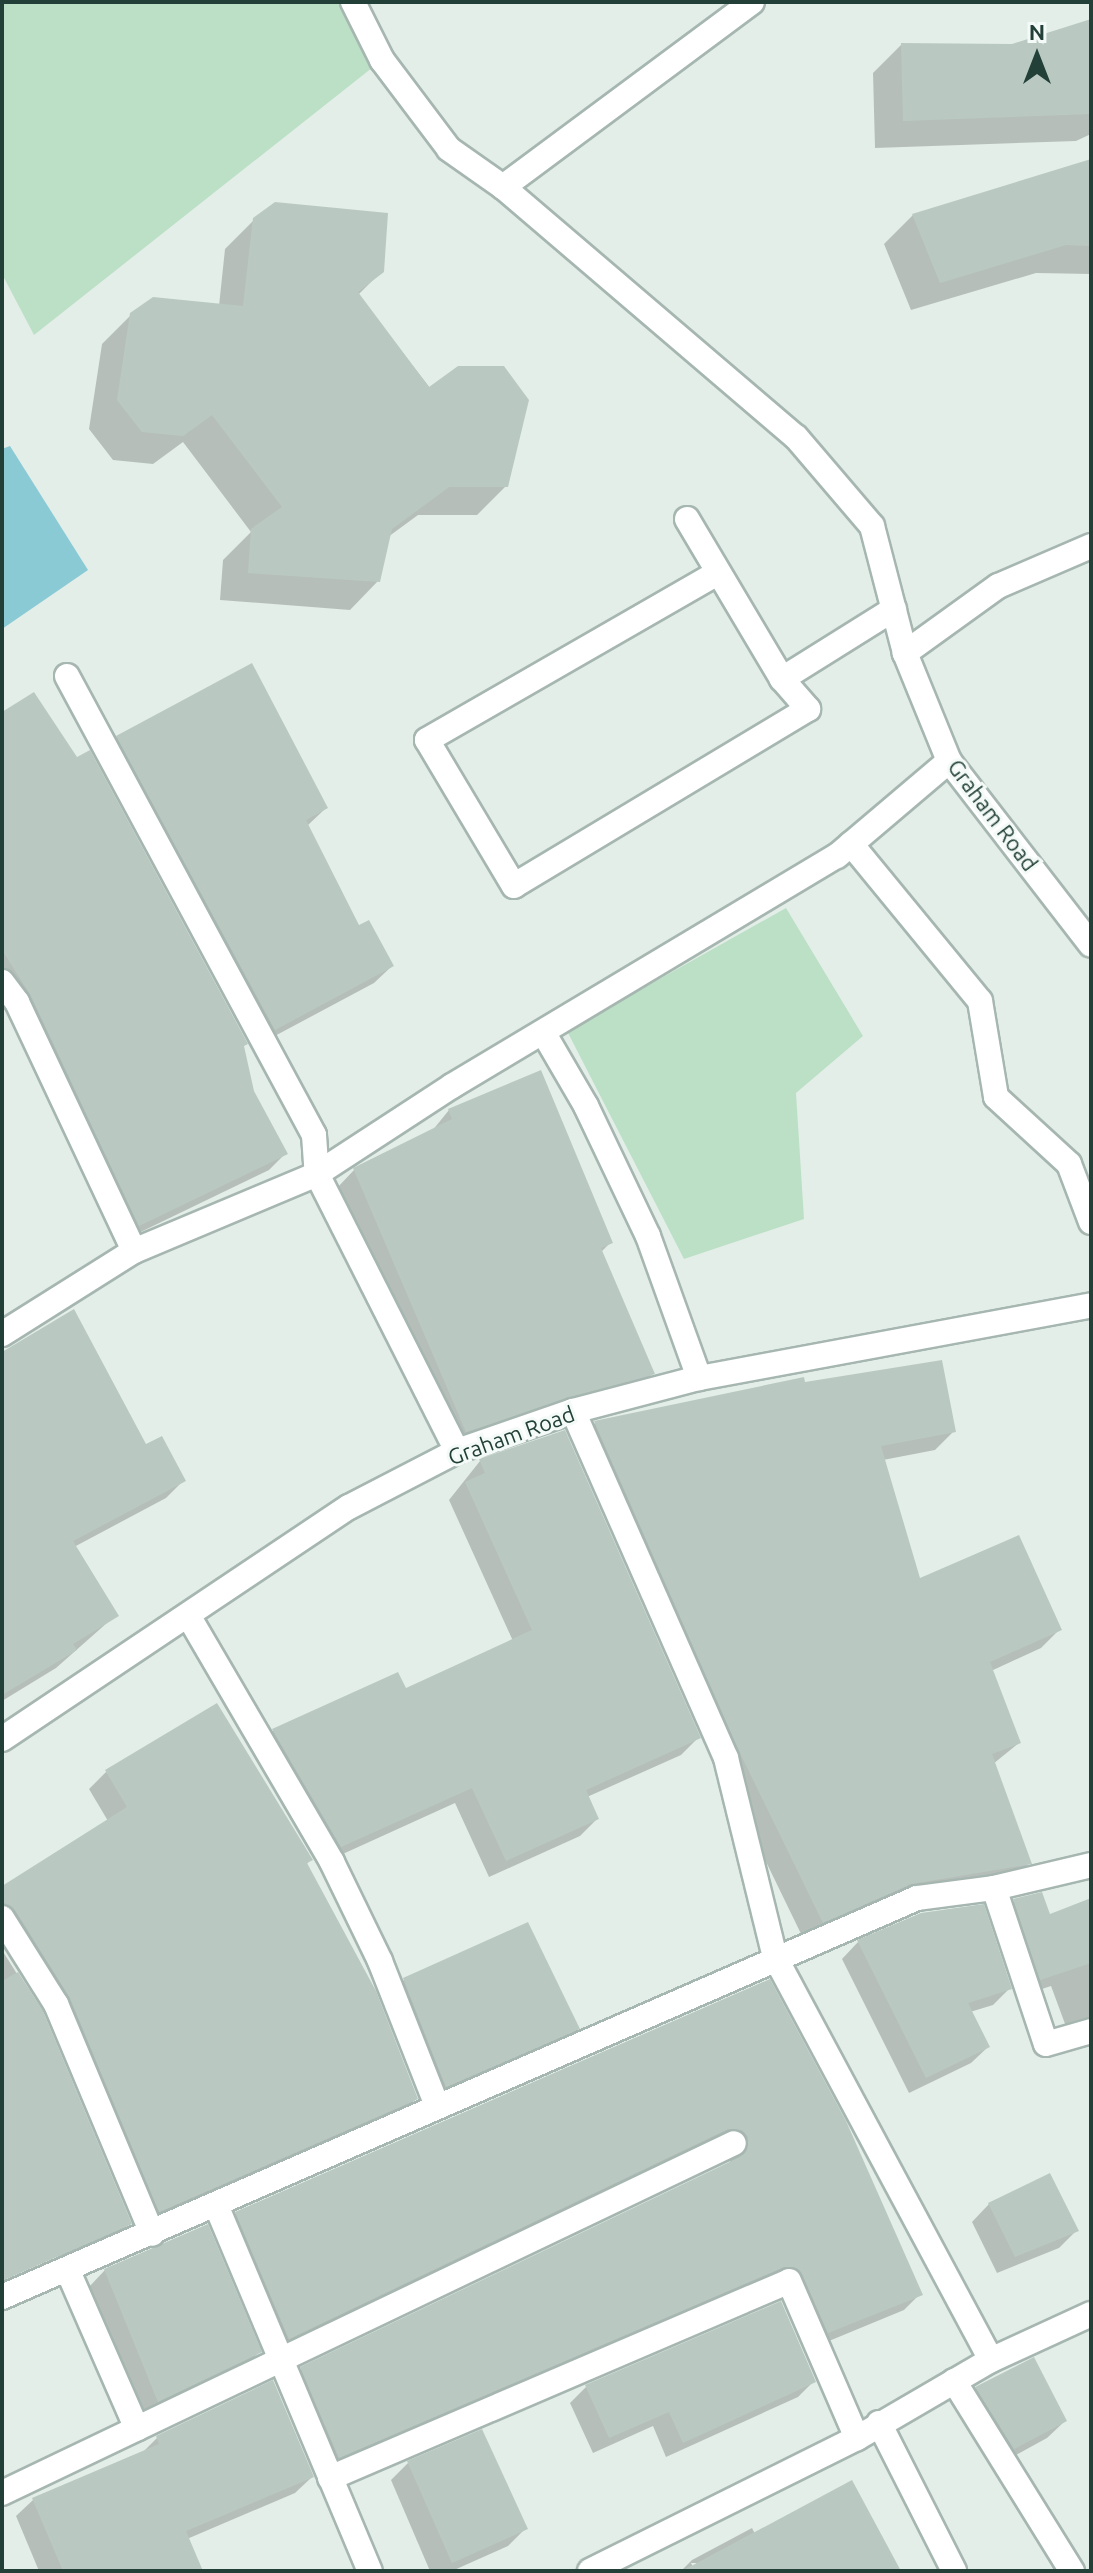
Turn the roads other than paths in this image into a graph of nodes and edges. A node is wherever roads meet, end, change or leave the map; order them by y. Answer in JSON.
{"nodes":[{"id":1,"x":353,"y":2,"type":"edge"},
{"id":2,"x":752,"y":2,"type":"edge"},
{"id":3,"x":503,"y":187,"type":"junction"},
{"id":4,"x":687,"y":519,"type":"dead end"},
{"id":5,"x":1091,"y":546,"type":"edge"},
{"id":6,"x":716,"y":574,"type":"junction"},
{"id":7,"x":894,"y":609,"type":"junction"},
{"id":8,"x":905,"y":653,"type":"junction"},
{"id":9,"x":67,"y":676,"type":"dead end"},
{"id":10,"x":782,"y":679,"type":"junction"},
{"id":11,"x":949,"y":761,"type":"junction"},
{"id":12,"x":851,"y":844,"type":"junction"},
{"id":13,"x":1091,"y":945,"type":"edge"},
{"id":14,"x":7,"y":998,"type":"edge"},
{"id":15,"x":543,"y":1032,"type":"junction"},
{"id":16,"x":317,"y":1174,"type":"junction"},
{"id":17,"x":1091,"y":1222,"type":"edge"},
{"id":18,"x":134,"y":1251,"type":"junction"},
{"id":19,"x":1091,"y":1305,"type":"edge"},
{"id":20,"x":2,"y":1334,"type":"edge"},
{"id":21,"x":699,"y":1378,"type":"junction"},
{"id":22,"x":573,"y":1411,"type":"junction"},
{"id":23,"x":457,"y":1451,"type":"junction"},
{"id":24,"x":189,"y":1617,"type":"junction"},
{"id":25,"x":4,"y":1734,"type":"edge"},
{"id":26,"x":1091,"y":1865,"type":"edge"},
{"id":27,"x":994,"y":1888,"type":"junction"},
{"id":28,"x":2,"y":1918,"type":"edge"},
{"id":29,"x":775,"y":1957,"type":"junction"},
{"id":30,"x":1091,"y":2031,"type":"edge"},
{"id":31,"x":436,"y":2103,"type":"junction"},
{"id":32,"x":734,"y":2143,"type":"dead end"},
{"id":33,"x":216,"y":2205,"type":"junction"},
{"id":34,"x":152,"y":2234,"type":"junction"},
{"id":35,"x":68,"y":2271,"type":"junction"},
{"id":36,"x":2,"y":2297,"type":"edge"},
{"id":37,"x":1091,"y":2314,"type":"edge"},
{"id":38,"x":991,"y":2360,"type":"junction"},
{"id":39,"x":280,"y":2361,"type":"junction"},
{"id":40,"x":954,"y":2381,"type":"junction"},
{"id":41,"x":879,"y":2423,"type":"junction"},
{"id":42,"x":137,"y":2429,"type":"junction"},
{"id":43,"x":857,"y":2438,"type":"junction"},
{"id":44,"x":330,"y":2478,"type":"junction"},
{"id":45,"x":2,"y":2493,"type":"edge"},
{"id":46,"x":370,"y":2571,"type":"edge"},
{"id":47,"x":590,"y":2571,"type":"edge"},
{"id":48,"x":954,"y":2571,"type":"edge"},
{"id":49,"x":1072,"y":2571,"type":"edge"}],
"edges":[{"from":1,"to":3,"type":"street","name":"Graham Road"},
{"from":2,"to":3,"type":"street"},
{"from":3,"to":7,"type":"street","name":"Graham Road"},
{"from":4,"to":6,"type":"street"},
{"from":5,"to":8,"type":"street"},
{"from":6,"to":10,"type":"street"},
{"from":6,"to":10,"type":"street"},
{"from":7,"to":8,"type":"street","name":"Graham Road"},
{"from":7,"to":10,"type":"street"},
{"from":8,"to":11,"type":"street","name":"Graham Road"},
{"from":9,"to":16,"type":"street"},
{"from":11,"to":12,"type":"street"},
{"from":11,"to":13,"type":"street","name":"Graham Road"},
{"from":12,"to":15,"type":"street"},
{"from":12,"to":17,"type":"street"},
{"from":14,"to":18,"type":"street"},
{"from":15,"to":16,"type":"street"},
{"from":15,"to":21,"type":"street"},
{"from":16,"to":18,"type":"street"},
{"from":16,"to":23,"type":"street"},
{"from":18,"to":20,"type":"street"},
{"from":19,"to":21,"type":"street","name":"Graham Road"},
{"from":21,"to":22,"type":"street","name":"Graham Road"},
{"from":22,"to":23,"type":"street","name":"Graham Road"},
{"from":22,"to":29,"type":"street"},
{"from":23,"to":24,"type":"street","name":"Graham Road"},
{"from":24,"to":25,"type":"street","name":"Graham Road"},
{"from":24,"to":31,"type":"street"},
{"from":26,"to":27,"type":"street"},
{"from":27,"to":29,"type":"street"},
{"from":27,"to":30,"type":"street"},
{"from":28,"to":34,"type":"street"},
{"from":29,"to":31,"type":"street"},
{"from":29,"to":38,"type":"street"},
{"from":31,"to":33,"type":"street"},
{"from":32,"to":39,"type":"street"},
{"from":33,"to":34,"type":"street"},
{"from":33,"to":39,"type":"street"},
{"from":34,"to":35,"type":"street"},
{"from":35,"to":36,"type":"street"},
{"from":35,"to":42,"type":"street"},
{"from":37,"to":38,"type":"street"},
{"from":38,"to":40,"type":"street"},
{"from":39,"to":42,"type":"street"},
{"from":39,"to":44,"type":"street"},
{"from":40,"to":41,"type":"street"},
{"from":40,"to":49,"type":"street"},
{"from":41,"to":43,"type":"street"},
{"from":41,"to":48,"type":"street"},
{"from":42,"to":45,"type":"street"},
{"from":43,"to":44,"type":"street"},
{"from":43,"to":47,"type":"street"},
{"from":44,"to":46,"type":"street"}]}
